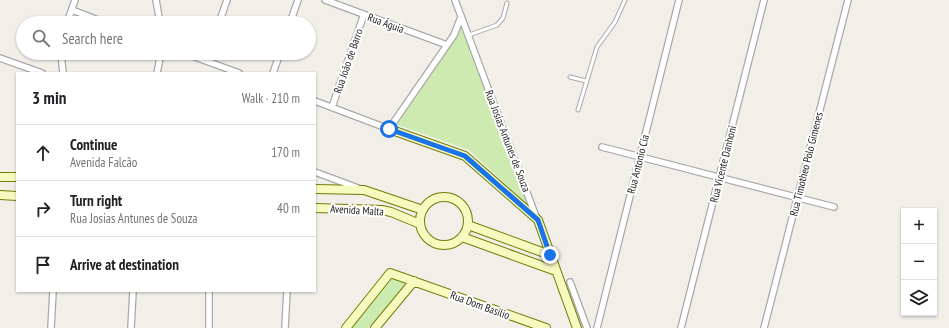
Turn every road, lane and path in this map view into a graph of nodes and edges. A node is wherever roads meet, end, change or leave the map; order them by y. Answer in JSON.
{"nodes":[{"id":1,"x":75,"y":0,"type":"edge"},
{"id":2,"x":156,"y":0,"type":"edge"},
{"id":3,"x":227,"y":0,"type":"edge"},
{"id":4,"x":298,"y":0,"type":"edge"},
{"id":5,"x":325,"y":0,"type":"edge"},
{"id":6,"x":455,"y":0,"type":"edge"},
{"id":7,"x":625,"y":0,"type":"edge"},
{"id":8,"x":679,"y":0,"type":"edge"},
{"id":9,"x":764,"y":0,"type":"edge"},
{"id":10,"x":848,"y":0,"type":"edge"},
{"id":11,"x":507,"y":3,"type":"dead end"},
{"id":12,"x":72,"y":10,"type":"junction"},
{"id":13,"x":364,"y":14,"type":"junction"},
{"id":14,"x":70,"y":16,"type":"edge"},
{"id":15,"x":88,"y":16,"type":"edge"},
{"id":16,"x":159,"y":16,"type":"edge"},
{"id":17,"x":221,"y":16,"type":"edge"},
{"id":18,"x":292,"y":16,"type":"edge"},
{"id":19,"x":461,"y":17,"type":"junction"},
{"id":20,"x":468,"y":36,"type":"junction"},
{"id":21,"x":447,"y":45,"type":"junction"},
{"id":22,"x":0,"y":58,"type":"edge"},
{"id":23,"x":62,"y":60,"type":"edge"},
{"id":24,"x":160,"y":60,"type":"edge"},
{"id":25,"x":278,"y":60,"type":"edge"},
{"id":26,"x":206,"y":61,"type":"edge"},
{"id":27,"x":39,"y":72,"type":"edge"},
{"id":28,"x":63,"y":72,"type":"edge"},
{"id":29,"x":157,"y":72,"type":"edge"},
{"id":30,"x":236,"y":72,"type":"edge"},
{"id":31,"x":274,"y":72,"type":"edge"},
{"id":32,"x":570,"y":77,"type":"dead end"},
{"id":33,"x":586,"y":81,"type":"junction"},
{"id":34,"x":316,"y":101,"type":"edge"},
{"id":35,"x":332,"y":107,"type":"junction"},
{"id":36,"x":578,"y":110,"type":"dead end"},
{"id":37,"x":389,"y":129,"type":"junction"},
{"id":38,"x":602,"y":147,"type":"dead end"},
{"id":39,"x":640,"y":157,"type":"junction"},
{"id":40,"x":316,"y":172,"type":"edge"},
{"id":41,"x":0,"y":177,"type":"edge"},
{"id":42,"x":16,"y":178,"type":"edge"},
{"id":43,"x":719,"y":178,"type":"junction"},
{"id":44,"x":316,"y":189,"type":"edge"},
{"id":45,"x":364,"y":190,"type":"junction"},
{"id":46,"x":0,"y":195,"type":"edge"},
{"id":47,"x":16,"y":196,"type":"edge"},
{"id":48,"x":797,"y":198,"type":"junction"},
{"id":49,"x":834,"y":207,"type":"dead end"},
{"id":50,"x":316,"y":208,"type":"edge"},
{"id":51,"x":423,"y":210,"type":"junction"},
{"id":52,"x":538,"y":220,"type":"junction"},
{"id":53,"x":420,"y":224,"type":"junction"},
{"id":54,"x":468,"y":225,"type":"junction"},
{"id":55,"x":462,"y":237,"type":"junction"},
{"id":56,"x":550,"y":255,"type":"junction"},
{"id":57,"x":556,"y":271,"type":"junction"},
{"id":58,"x":414,"y":281,"type":"junction"},
{"id":59,"x":570,"y":282,"type":"dead end"},
{"id":60,"x":53,"y":292,"type":"edge"},
{"id":61,"x":133,"y":292,"type":"edge"},
{"id":62,"x":209,"y":292,"type":"edge"},
{"id":63,"x":287,"y":292,"type":"edge"},
{"id":64,"x":51,"y":328,"type":"edge"},
{"id":65,"x":131,"y":328,"type":"edge"},
{"id":66,"x":209,"y":328,"type":"edge"},
{"id":67,"x":285,"y":328,"type":"edge"},
{"id":68,"x":346,"y":328,"type":"edge"},
{"id":69,"x":375,"y":328,"type":"edge"},
{"id":70,"x":546,"y":328,"type":"edge"},
{"id":71,"x":577,"y":328,"type":"edge"},
{"id":72,"x":587,"y":328,"type":"edge"},
{"id":73,"x":597,"y":328,"type":"edge"},
{"id":74,"x":681,"y":328,"type":"edge"},
{"id":75,"x":764,"y":328,"type":"edge"}],
"edges":[{"from":1,"to":12,"type":"street"},
{"from":2,"to":16,"type":"street"},
{"from":3,"to":17,"type":"street"},
{"from":4,"to":18,"type":"street"},
{"from":5,"to":13,"type":"street","name":"Rua Águia"},
{"from":6,"to":19,"type":"street","name":"Rua Josias Antunes de Souza"},
{"from":7,"to":33,"type":"lane"},
{"from":8,"to":39,"type":"street","name":"Rua Antonio Cia"},
{"from":9,"to":43,"type":"street","name":"Rua Vicente Danhoni"},
{"from":10,"to":48,"type":"street","name":"Rua Timotheo Polo Gimenes"},
{"from":11,"to":20,"type":"lane"},
{"from":12,"to":14,"type":"street"},
{"from":12,"to":15,"type":"street"},
{"from":13,"to":21,"type":"street","name":"Rua Águia"},
{"from":13,"to":35,"type":"street","name":"Rua João de Barro"},
{"from":19,"to":20,"type":"street","name":"Rua Josias Antunes de Souza"},
{"from":19,"to":21,"type":"street"},
{"from":20,"to":52,"type":"street","name":"Rua Josias Antunes de Souza"},
{"from":21,"to":37,"type":"street"},
{"from":22,"to":27,"type":"street"},
{"from":23,"to":28,"type":"street"},
{"from":24,"to":29,"type":"street"},
{"from":25,"to":31,"type":"street"},
{"from":26,"to":30,"type":"street"},
{"from":32,"to":33,"type":"lane"},
{"from":33,"to":36,"type":"lane"},
{"from":34,"to":35,"type":"street"},
{"from":35,"to":37,"type":"street"},
{"from":37,"to":52,"type":"street"},
{"from":38,"to":39,"type":"street"},
{"from":39,"to":43,"type":"street"},
{"from":39,"to":73,"type":"street","name":"Rua Antonio Cia"},
{"from":40,"to":45,"type":"street"},
{"from":41,"to":42,"type":"street"},
{"from":43,"to":48,"type":"street"},
{"from":43,"to":74,"type":"street","name":"Rua Vicente Danhoni"},
{"from":44,"to":45,"type":"street","name":"Avenida Malta"},
{"from":45,"to":51,"type":"street","name":"Avenida Malta"},
{"from":46,"to":47,"type":"street"},
{"from":48,"to":49,"type":"street"},
{"from":48,"to":75,"type":"street","name":"Rua Timotheo Polo Gimenes"},
{"from":50,"to":53,"type":"street","name":"Avenida Malta"},
{"from":51,"to":53,"type":"street"},
{"from":51,"to":54,"type":"street"},
{"from":52,"to":56,"type":"street","name":"Rua Josias Antunes de Souza"},
{"from":53,"to":55,"type":"street"},
{"from":54,"to":55,"type":"street"},
{"from":54,"to":56,"type":"street"},
{"from":55,"to":57,"type":"street"},
{"from":56,"to":57,"type":"street","name":"Rua Josias Antunes de Souza"},
{"from":57,"to":71,"type":"street","name":"Rua Josias Antunes de Souza"},
{"from":58,"to":68,"type":"street","name":"Rua Dom Basilio"},
{"from":58,"to":69,"type":"street"},
{"from":58,"to":70,"type":"street","name":"Rua Dom Basilio"},
{"from":59,"to":72,"type":"street"},
{"from":60,"to":64,"type":"street"},
{"from":61,"to":65,"type":"street"},
{"from":62,"to":66,"type":"street"},
{"from":63,"to":67,"type":"street"}]}
